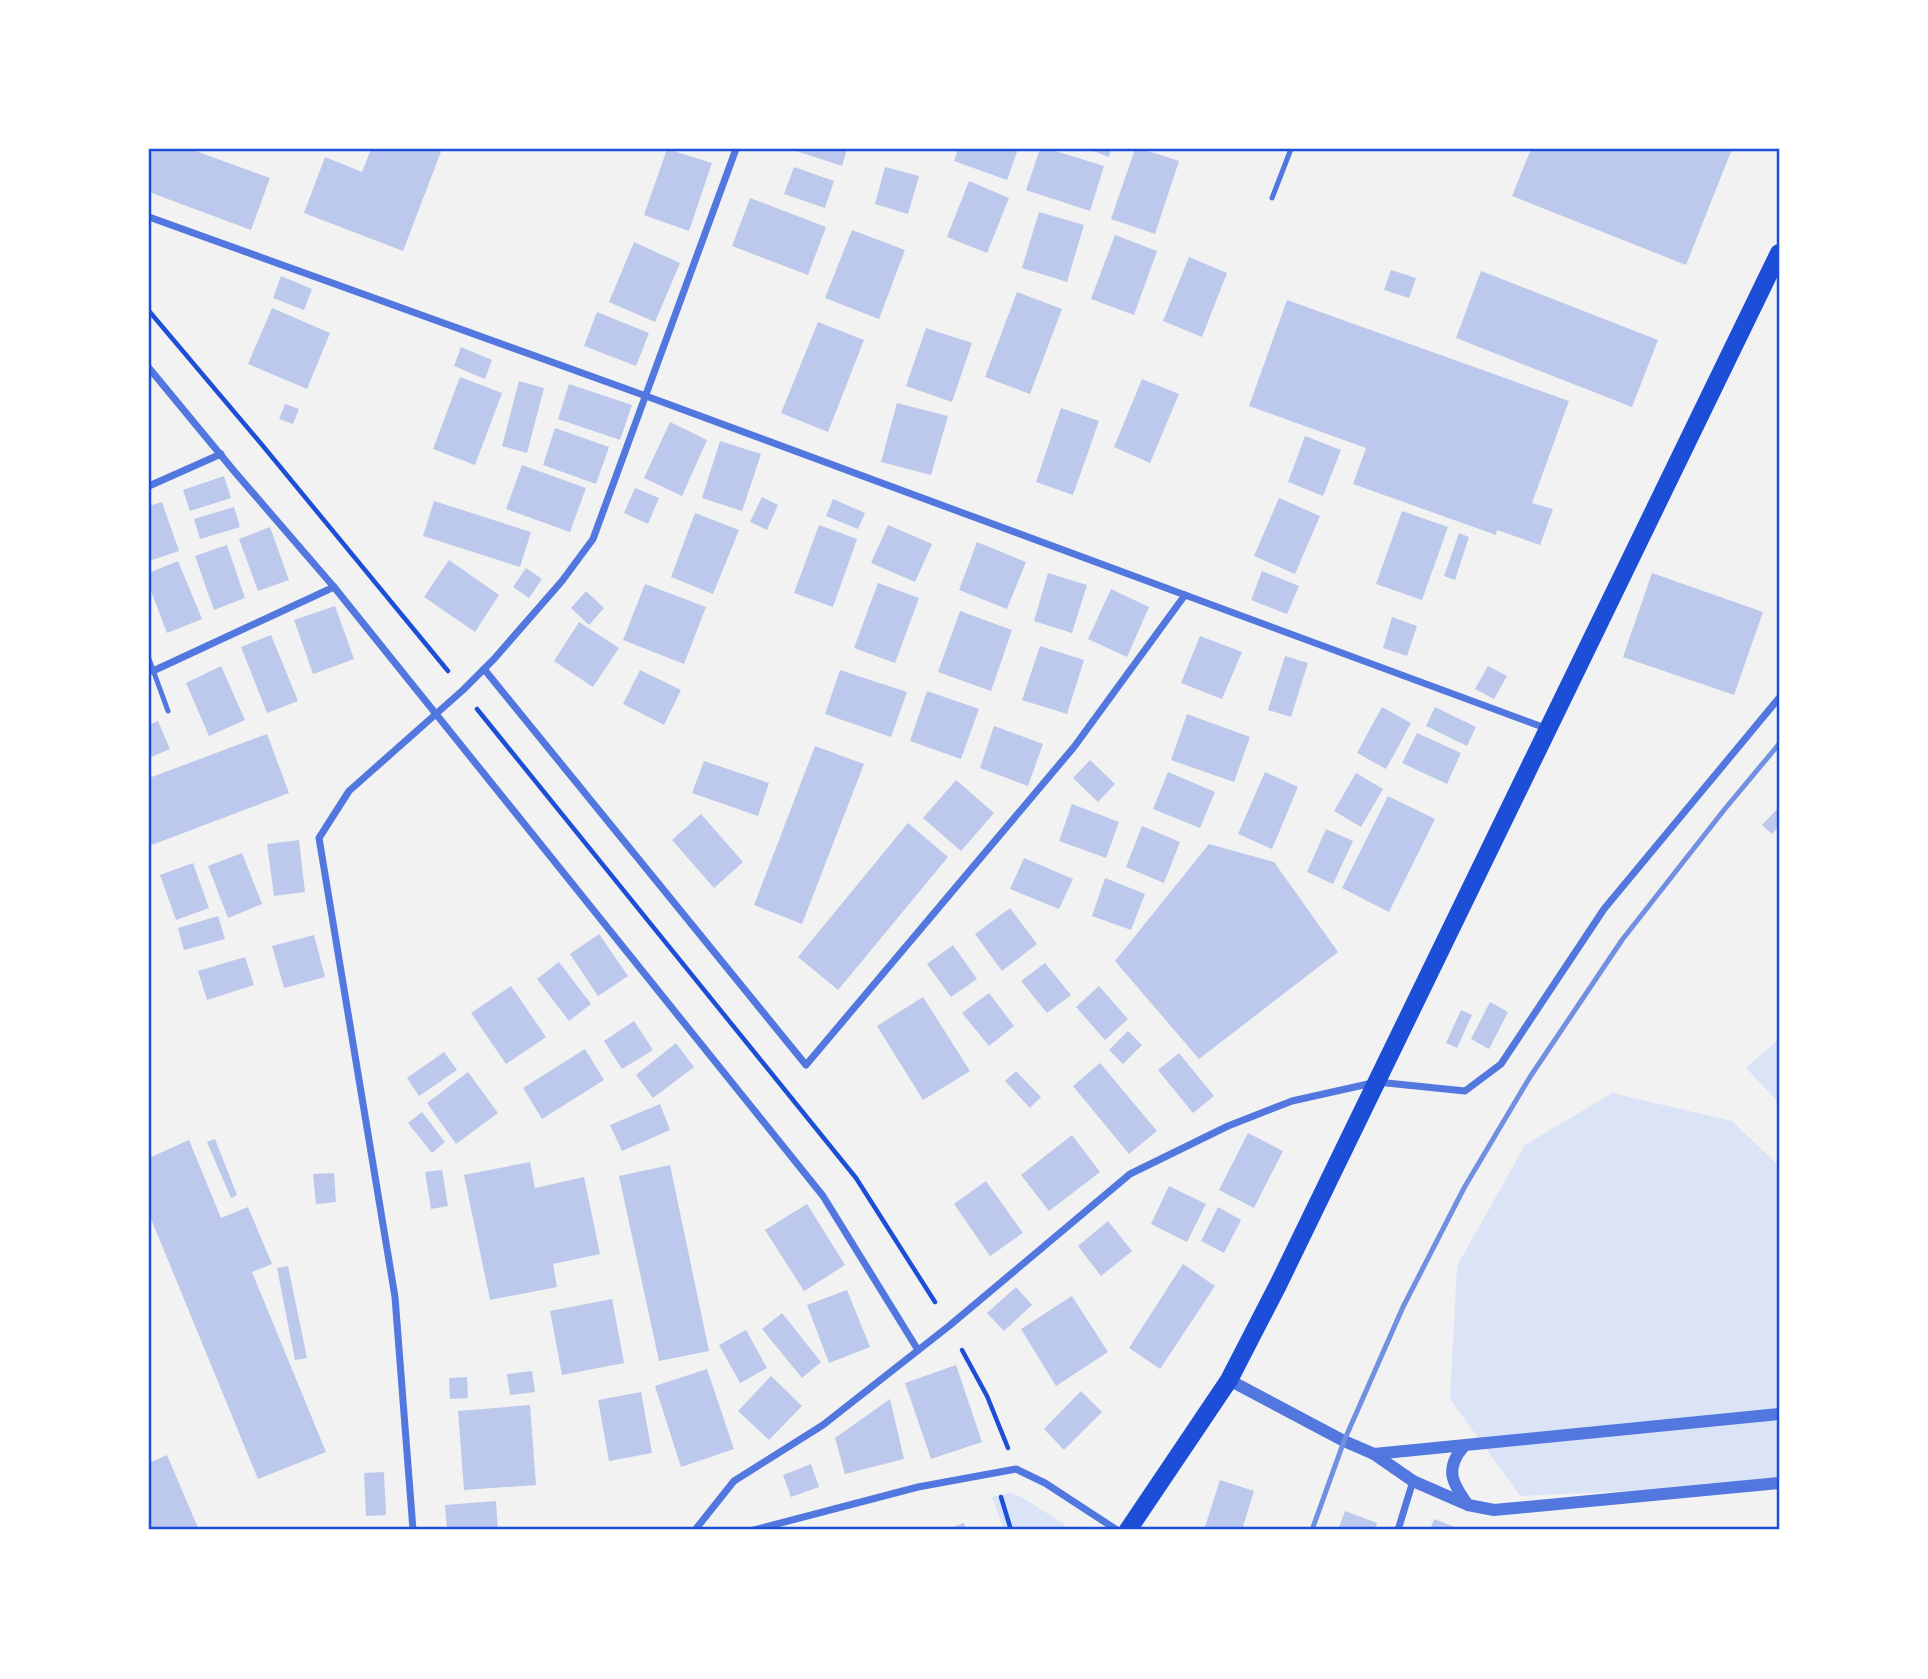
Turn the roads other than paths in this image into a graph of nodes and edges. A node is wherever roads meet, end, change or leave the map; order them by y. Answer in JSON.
{"nodes":[{"id":1,"x":736,"y":149,"type":"edge"},
{"id":2,"x":1291,"y":149,"type":"edge"},
{"id":3,"x":1272,"y":198,"type":"dead end"},
{"id":4,"x":149,"y":218,"type":"edge"},
{"id":5,"x":1779,"y":253,"type":"edge"},
{"id":6,"x":149,"y":368,"type":"edge"},
{"id":7,"x":646,"y":396,"type":"junction"},
{"id":8,"x":221,"y":454,"type":"junction"},
{"id":9,"x":149,"y":486,"type":"edge"},
{"id":10,"x":334,"y":587,"type":"junction"},
{"id":11,"x":1185,"y":595,"type":"junction"},
{"id":12,"x":149,"y":659,"type":"edge"},
{"id":13,"x":484,"y":669,"type":"junction"},
{"id":14,"x":153,"y":671,"type":"junction"},
{"id":15,"x":1779,"y":698,"type":"edge"},
{"id":16,"x":168,"y":711,"type":"dead end"},
{"id":17,"x":436,"y":714,"type":"junction"},
{"id":18,"x":1548,"y":729,"type":"junction"},
{"id":19,"x":1377,"y":1082,"type":"junction"},
{"id":20,"x":918,"y":1350,"type":"junction"},
{"id":21,"x":1228,"y":1380,"type":"junction"},
{"id":22,"x":1779,"y":1414,"type":"edge"},
{"id":23,"x":1464,"y":1446,"type":"junction"},
{"id":24,"x":1374,"y":1454,"type":"junction"},
{"id":25,"x":1413,"y":1481,"type":"junction"},
{"id":26,"x":1779,"y":1483,"type":"edge"},
{"id":27,"x":1468,"y":1505,"type":"junction"},
{"id":28,"x":413,"y":1530,"type":"edge"},
{"id":29,"x":695,"y":1530,"type":"edge"},
{"id":30,"x":754,"y":1530,"type":"edge"},
{"id":31,"x":1117,"y":1530,"type":"edge"},
{"id":32,"x":1128,"y":1530,"type":"edge"},
{"id":33,"x":1398,"y":1530,"type":"edge"}],
"edges":[{"from":1,"to":7,"type":"street"},
{"from":2,"to":3,"type":"lane"},
{"from":4,"to":7,"type":"street"},
{"from":5,"to":18,"type":"main road"},
{"from":6,"to":8,"type":"street"},
{"from":7,"to":11,"type":"street"},
{"from":7,"to":13,"type":"street"},
{"from":8,"to":9,"type":"street"},
{"from":8,"to":10,"type":"street"},
{"from":10,"to":14,"type":"street"},
{"from":10,"to":17,"type":"street"},
{"from":11,"to":13,"type":"street"},
{"from":11,"to":18,"type":"street"},
{"from":12,"to":14,"type":"lane"},
{"from":13,"to":17,"type":"street"},
{"from":14,"to":16,"type":"lane"},
{"from":15,"to":19,"type":"street"},
{"from":17,"to":20,"type":"street"},
{"from":17,"to":28,"type":"street"},
{"from":18,"to":19,"type":"main road"},
{"from":19,"to":20,"type":"street"},
{"from":19,"to":21,"type":"main road"},
{"from":20,"to":29,"type":"street"},
{"from":21,"to":24,"type":"street"},
{"from":21,"to":32,"type":"main road"},
{"from":22,"to":23,"type":"street"},
{"from":23,"to":24,"type":"street"},
{"from":23,"to":27,"type":"street"},
{"from":24,"to":25,"type":"street"},
{"from":25,"to":27,"type":"street"},
{"from":25,"to":33,"type":"street"},
{"from":26,"to":27,"type":"street"},
{"from":30,"to":31,"type":"street"}]}
